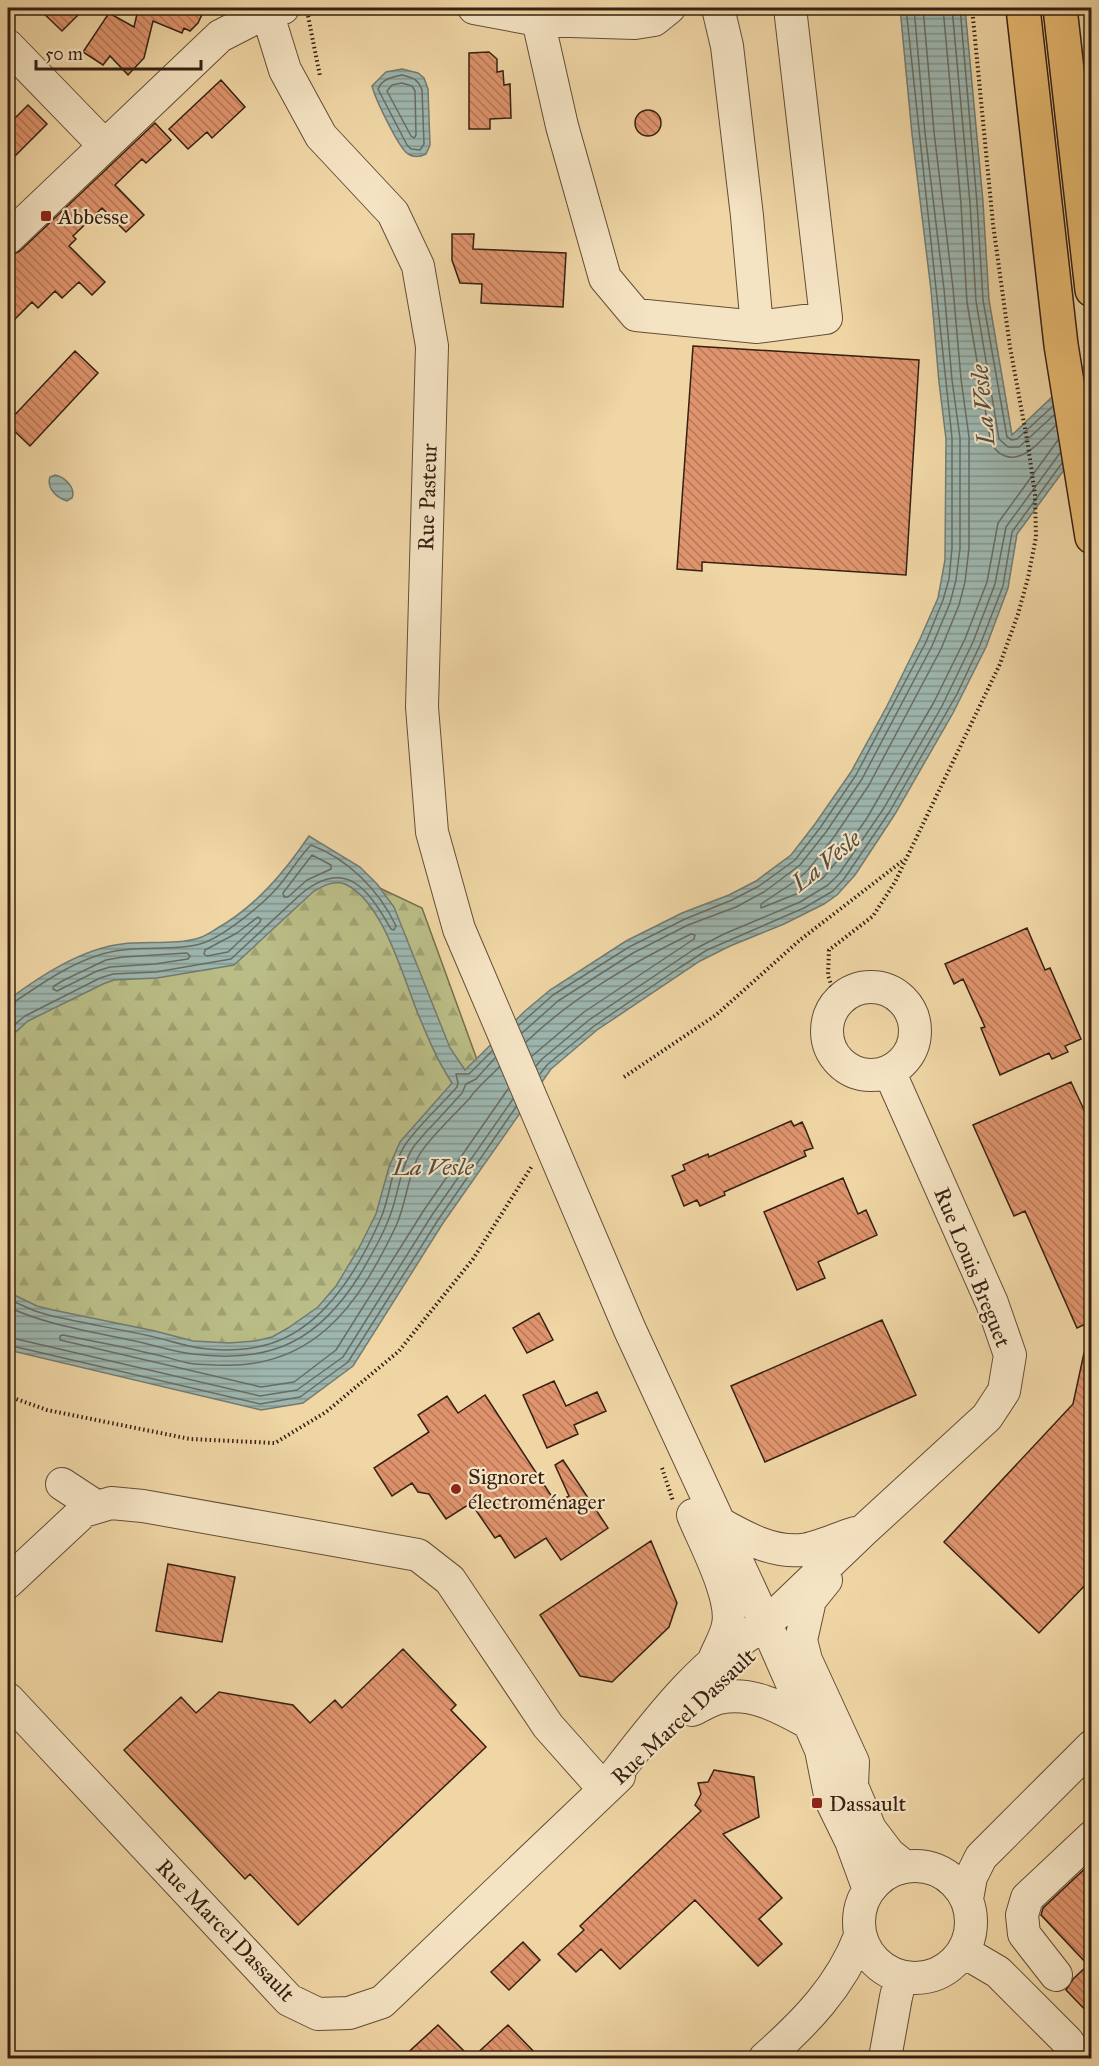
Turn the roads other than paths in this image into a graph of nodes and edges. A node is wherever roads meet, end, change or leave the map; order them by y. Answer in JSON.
{"nodes":[{"id":1,"x":474,"y":8,"type":"edge"},
{"id":2,"x":669,"y":8,"type":"edge"},
{"id":3,"x":718,"y":8,"type":"edge"},
{"id":4,"x":790,"y":8,"type":"edge"},
{"id":5,"x":1023,"y":8,"type":"edge"},
{"id":6,"x":1060,"y":8,"type":"edge"},
{"id":7,"x":273,"y":9,"type":"edge"},
{"id":8,"x":638,"y":15,"type":"edge"},
{"id":9,"x":538,"y":20,"type":"junction"},
{"id":10,"x":8,"y":46,"type":"edge"},
{"id":11,"x":104,"y":145,"type":"junction"},
{"id":12,"x":8,"y":238,"type":"edge"},
{"id":13,"x":1092,"y":290,"type":"edge"},
{"id":14,"x":757,"y":327,"type":"junction"},
{"id":15,"x":1092,"y":537,"type":"edge"},
{"id":16,"x":889,"y":1071,"type":"junction"},
{"id":17,"x":680,"y":1438,"type":"junction"},
{"id":18,"x":62,"y":1484,"type":"dead end"},
{"id":19,"x":96,"y":1507,"type":"junction"},
{"id":20,"x":719,"y":1523,"type":"junction"},
{"id":21,"x":864,"y":1530,"type":"junction"},
{"id":22,"x":8,"y":1582,"type":"edge"},
{"id":23,"x":766,"y":1624,"type":"junction"},
{"id":24,"x":714,"y":1660,"type":"junction"},
{"id":25,"x":8,"y":1699,"type":"edge"},
{"id":26,"x":692,"y":1710,"type":"junction"},
{"id":27,"x":814,"y":1736,"type":"junction"},
{"id":28,"x":1092,"y":1746,"type":"edge"},
{"id":29,"x":852,"y":1786,"type":"junction"},
{"id":30,"x":604,"y":1789,"type":"junction"},
{"id":31,"x":1092,"y":1837,"type":"edge"},
{"id":32,"x":981,"y":1857,"type":"junction"},
{"id":33,"x":905,"y":1867,"type":"junction"},
{"id":34,"x":944,"y":1874,"type":"junction"},
{"id":35,"x":869,"y":1890,"type":"junction"},
{"id":36,"x":967,"y":1899,"type":"junction"},
{"id":37,"x":860,"y":1936,"type":"junction"},
{"id":38,"x":964,"y":1952,"type":"junction"},
{"id":39,"x":896,"y":1975,"type":"junction"},
{"id":40,"x":1056,"y":1975,"type":"dead end"},
{"id":41,"x":802,"y":2025,"type":"junction"},
{"id":42,"x":880,"y":2054,"type":"edge"},
{"id":43,"x":765,"y":2058,"type":"edge"},
{"id":44,"x":1079,"y":2058,"type":"edge"}],
"edges":[{"from":1,"to":9,"type":"street"},
{"from":2,"to":8,"type":"street"},
{"from":3,"to":14,"type":"street"},
{"from":4,"to":14,"type":"street"},
{"from":5,"to":15,"type":"highway"},
{"from":6,"to":13,"type":"highway"},
{"from":7,"to":11,"type":"street","name":"Rue Pasteur"},
{"from":7,"to":17,"type":"street","name":"Rue Pasteur"},
{"from":8,"to":9,"type":"street"},
{"from":9,"to":14,"type":"street"},
{"from":10,"to":11,"type":"street"},
{"from":11,"to":12,"type":"street","name":"Rue Pasteur"},
{"from":16,"to":16,"type":"street"},
{"from":16,"to":21,"type":"street","name":"Rue Louis Breguet"},
{"from":17,"to":20,"type":"street","name":"Rue Pasteur"},
{"from":17,"to":24,"type":"street"},
{"from":18,"to":19,"type":"street"},
{"from":19,"to":22,"type":"street","name":"Rue Marcel Dassault"},
{"from":19,"to":30,"type":"street","name":"Rue Marcel Dassault"},
{"from":20,"to":21,"type":"street"},
{"from":20,"to":23,"type":"street","name":"Rue Pasteur"},
{"from":21,"to":23,"type":"street","name":"Rue Louis Breguet"},
{"from":21,"to":29,"type":"street"},
{"from":23,"to":24,"type":"street","name":"Rue Marcel Dassault"},
{"from":23,"to":26,"type":"street","name":"Rue Marcel Dassault"},
{"from":23,"to":27,"type":"street","name":"Rue Pasteur"},
{"from":24,"to":30,"type":"street","name":"Rue Marcel Dassault"},
{"from":25,"to":30,"type":"street","name":"Rue Marcel Dassault"},
{"from":26,"to":27,"type":"street"},
{"from":26,"to":30,"type":"street","name":"Rue Marcel Dassault"},
{"from":27,"to":29,"type":"street"},
{"from":27,"to":35,"type":"street"},
{"from":28,"to":32,"type":"street"},
{"from":29,"to":33,"type":"street"},
{"from":31,"to":40,"type":"street"},
{"from":32,"to":34,"type":"street"},
{"from":32,"to":36,"type":"street"},
{"from":33,"to":34,"type":"street"},
{"from":33,"to":35,"type":"street"},
{"from":34,"to":36,"type":"street"},
{"from":35,"to":37,"type":"street"},
{"from":36,"to":38,"type":"street"},
{"from":37,"to":39,"type":"street"},
{"from":37,"to":41,"type":"street"},
{"from":38,"to":39,"type":"street"},
{"from":38,"to":44,"type":"street"},
{"from":39,"to":41,"type":"street"},
{"from":39,"to":42,"type":"street"},
{"from":41,"to":43,"type":"street"}]}
